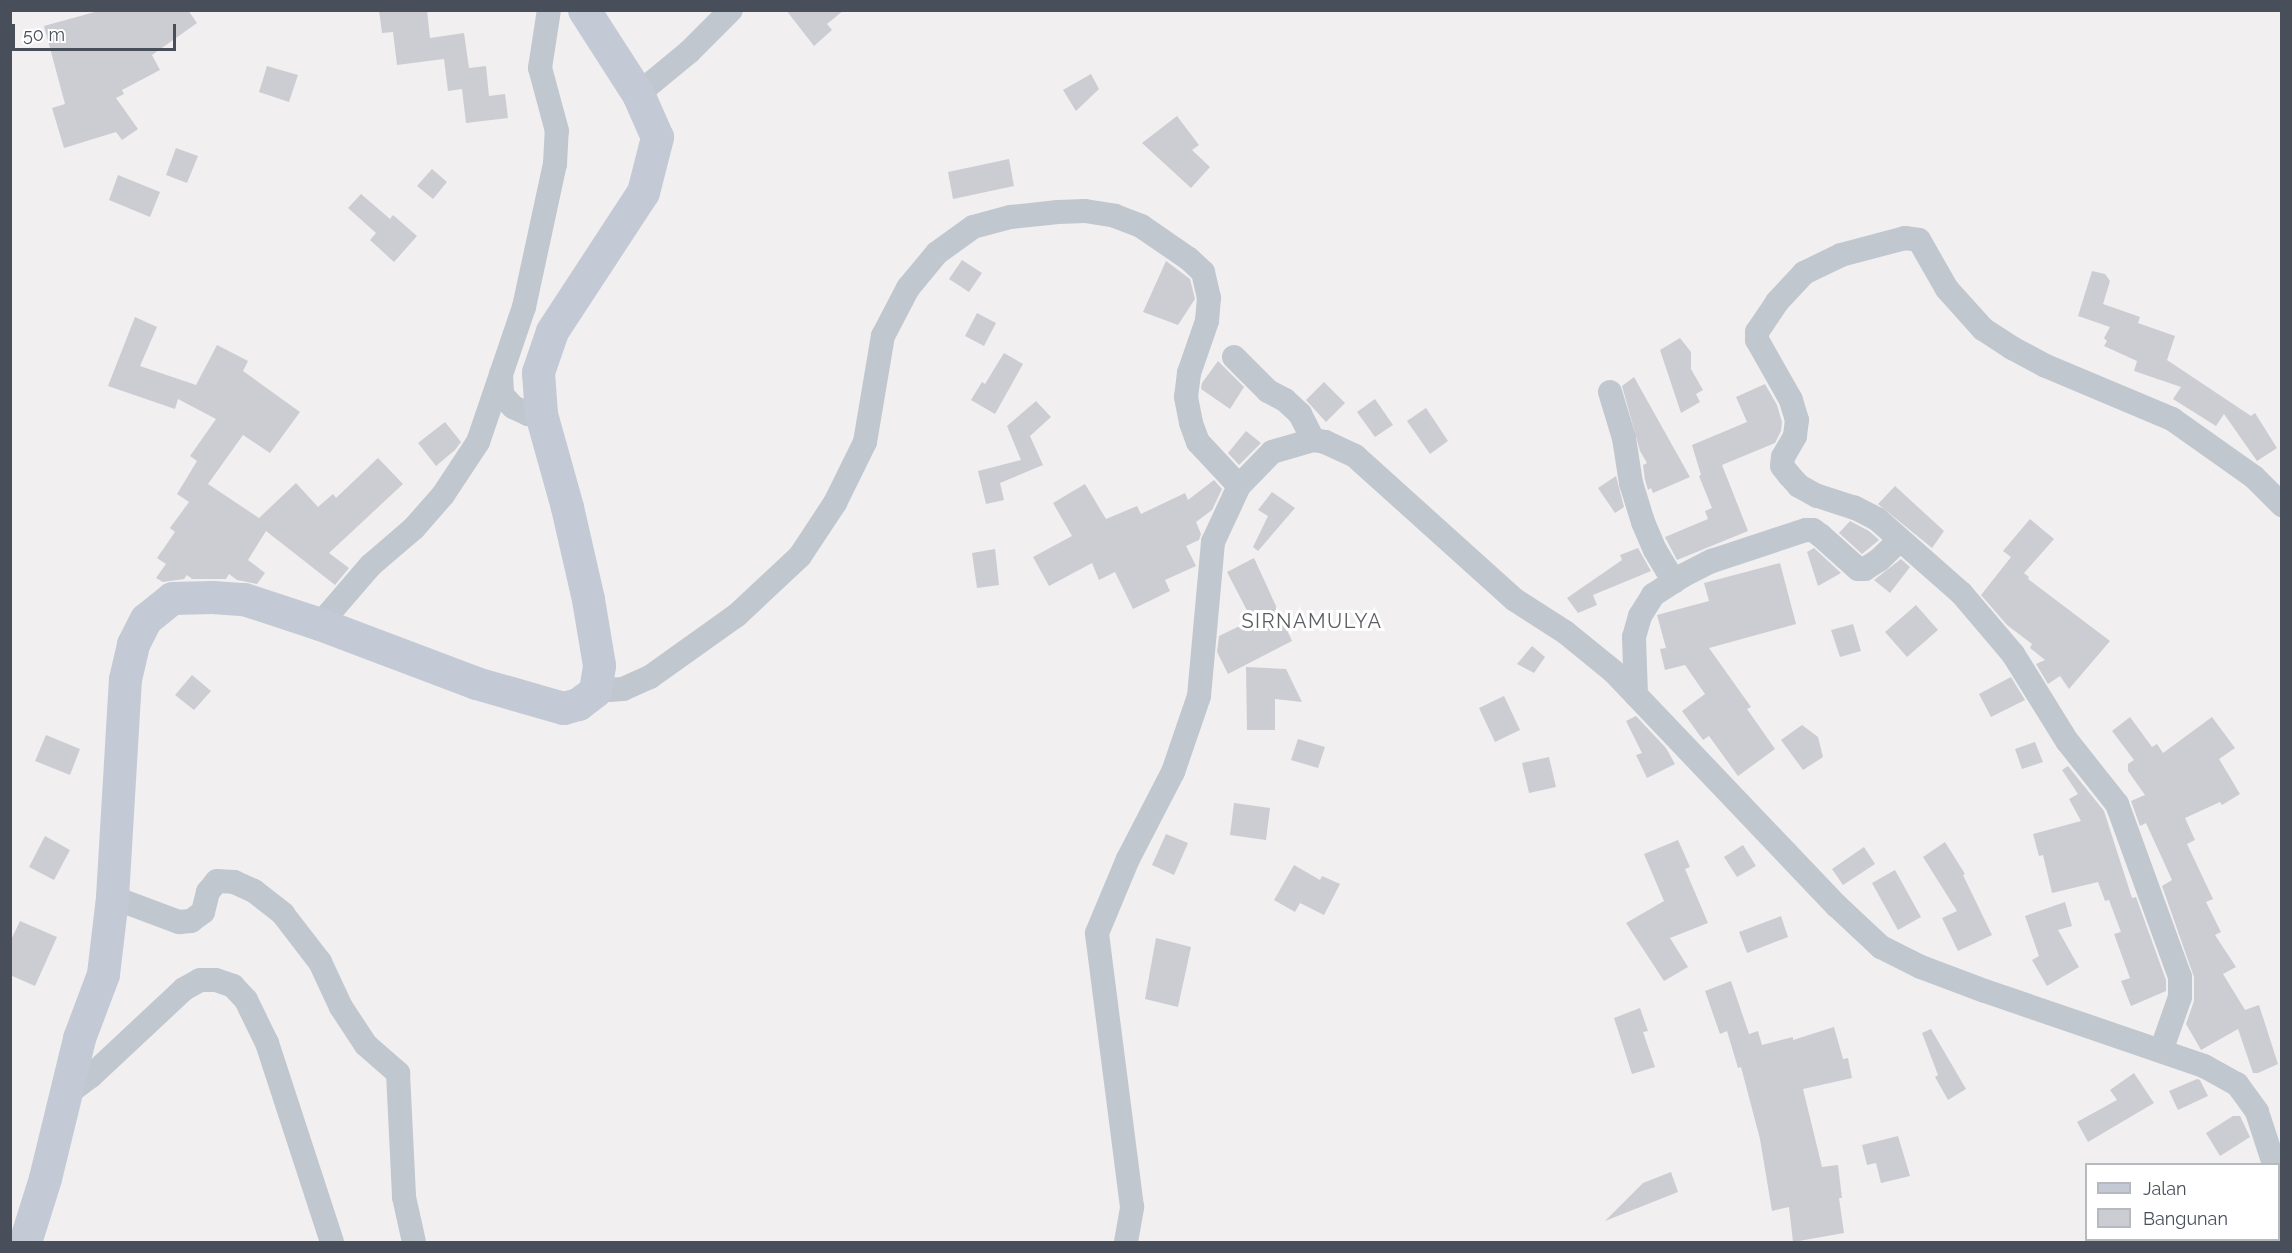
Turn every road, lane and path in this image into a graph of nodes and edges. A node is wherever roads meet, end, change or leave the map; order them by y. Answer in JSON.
{"nodes":[{"id":1,"x":549,"y":10,"type":"edge"},
{"id":2,"x":584,"y":10,"type":"edge"},
{"id":3,"x":731,"y":10,"type":"edge"},
{"id":4,"x":638,"y":94,"type":"junction"},
{"id":5,"x":1234,"y":357,"type":"dead end"},
{"id":6,"x":501,"y":374,"type":"junction"},
{"id":7,"x":1610,"y":392,"type":"dead end"},
{"id":8,"x":541,"y":414,"type":"junction"},
{"id":9,"x":1313,"y":440,"type":"junction"},
{"id":10,"x":1239,"y":486,"type":"junction"},
{"id":11,"x":2282,"y":505,"type":"edge"},
{"id":12,"x":1900,"y":540,"type":"junction"},
{"id":13,"x":1674,"y":582,"type":"junction"},
{"id":14,"x":320,"y":624,"type":"junction"},
{"id":15,"x":595,"y":691,"type":"junction"},
{"id":16,"x":1636,"y":695,"type":"junction"},
{"id":17,"x":112,"y":897,"type":"junction"},
{"id":18,"x":2161,"y":1051,"type":"junction"},
{"id":19,"x":63,"y":1097,"type":"junction"},
{"id":20,"x":2274,"y":1163,"type":"edge"},
{"id":21,"x":25,"y":1242,"type":"edge"},
{"id":22,"x":332,"y":1242,"type":"edge"},
{"id":23,"x":414,"y":1242,"type":"edge"},
{"id":24,"x":1126,"y":1242,"type":"edge"}],
"edges":[{"from":1,"to":6,"type":"street"},
{"from":2,"to":4,"type":"main road"},
{"from":3,"to":4,"type":"street"},
{"from":4,"to":8,"type":"main road"},
{"from":5,"to":9,"type":"street"},
{"from":6,"to":8,"type":"street"},
{"from":6,"to":14,"type":"street"},
{"from":7,"to":13,"type":"street"},
{"from":8,"to":15,"type":"main road"},
{"from":9,"to":10,"type":"street"},
{"from":9,"to":16,"type":"street"},
{"from":10,"to":15,"type":"street"},
{"from":10,"to":24,"type":"street"},
{"from":11,"to":12,"type":"street"},
{"from":12,"to":13,"type":"street"},
{"from":12,"to":18,"type":"street"},
{"from":13,"to":16,"type":"street"},
{"from":14,"to":15,"type":"main road"},
{"from":14,"to":17,"type":"main road"},
{"from":16,"to":18,"type":"street"},
{"from":17,"to":19,"type":"main road"},
{"from":17,"to":23,"type":"street"},
{"from":18,"to":20,"type":"street"},
{"from":19,"to":21,"type":"main road"},
{"from":19,"to":22,"type":"street"}]}
